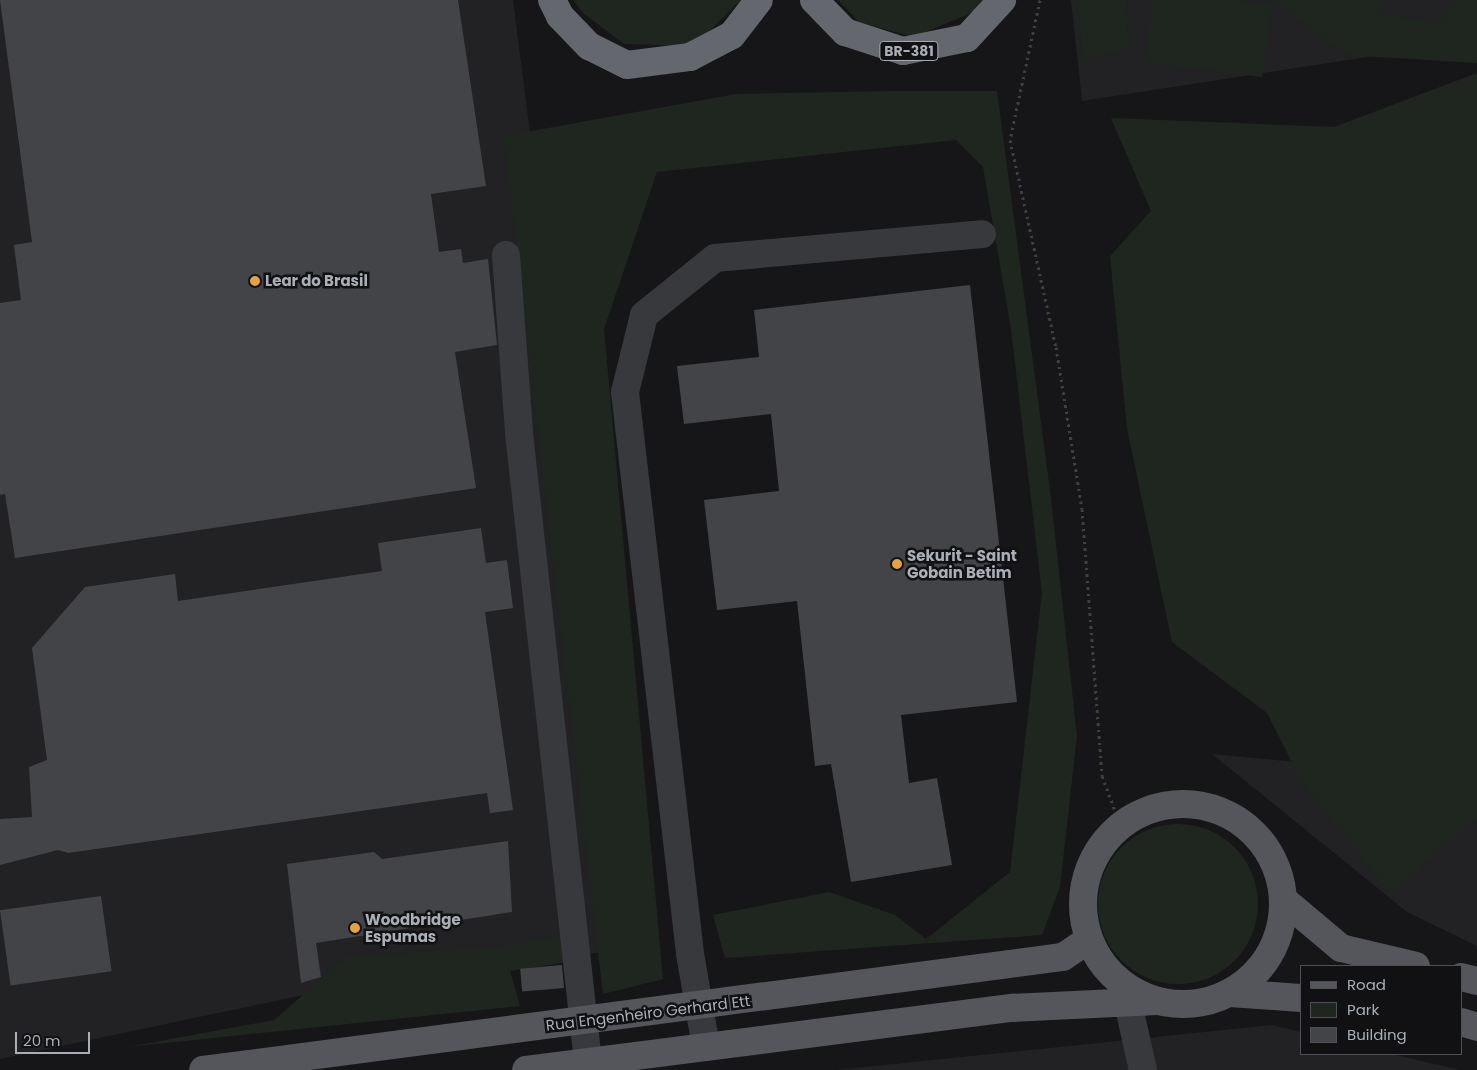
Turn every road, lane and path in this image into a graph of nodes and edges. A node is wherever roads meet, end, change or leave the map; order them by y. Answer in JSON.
{"nodes":[{"id":1,"x":552,"y":0,"type":"edge"},
{"id":2,"x":759,"y":0,"type":"edge"},
{"id":3,"x":814,"y":0,"type":"edge"},
{"id":4,"x":1002,"y":0,"type":"edge"},
{"id":5,"x":1040,"y":0,"type":"edge"},
{"id":6,"x":982,"y":234,"type":"dead end"},
{"id":7,"x":506,"y":255,"type":"dead end"},
{"id":8,"x":1120,"y":824,"type":"junction"},
{"id":9,"x":1284,"y":901,"type":"junction"},
{"id":10,"x":1088,"y":940,"type":"junction"},
{"id":11,"x":1412,"y":965,"type":"edge"},
{"id":12,"x":1462,"y":977,"type":"edge"},
{"id":13,"x":1477,"y":981,"type":"edge"},
{"id":14,"x":1230,"y":993,"type":"junction"},
{"id":15,"x":1300,"y":998,"type":"edge"},
{"id":16,"x":1157,"y":1001,"type":"junction"},
{"id":17,"x":1128,"y":1002,"type":"junction"},
{"id":18,"x":699,"y":1007,"type":"junction"},
{"id":19,"x":584,"y":1022,"type":"junction"},
{"id":20,"x":1462,"y":1022,"type":"edge"},
{"id":21,"x":1477,"y":1026,"type":"edge"},
{"id":22,"x":706,"y":1047,"type":"junction"},
{"id":23,"x":588,"y":1062,"type":"junction"},
{"id":24,"x":203,"y":1070,"type":"edge"},
{"id":25,"x":526,"y":1070,"type":"edge"},
{"id":26,"x":1143,"y":1070,"type":"edge"}],
"edges":[{"from":1,"to":2,"type":"highway"},
{"from":3,"to":4,"type":"highway","number":"BR-381"},
{"from":5,"to":8,"type":"path"},
{"from":6,"to":18,"type":"lane"},
{"from":7,"to":19,"type":"lane"},
{"from":8,"to":9,"type":"main road"},
{"from":8,"to":10,"type":"main road"},
{"from":9,"to":11,"type":"main road"},
{"from":9,"to":14,"type":"main road"},
{"from":10,"to":16,"type":"main road"},
{"from":10,"to":18,"type":"main road","name":"Rua Engenheiro Gerhard Ett"},
{"from":12,"to":13,"type":"main road"},
{"from":14,"to":15,"type":"main road"},
{"from":14,"to":16,"type":"main road"},
{"from":16,"to":17,"type":"main road"},
{"from":17,"to":22,"type":"main road"},
{"from":17,"to":26,"type":"lane"},
{"from":18,"to":19,"type":"main road","name":"Rua Engenheiro Gerhard Ett"},
{"from":18,"to":22,"type":"lane"},
{"from":19,"to":23,"type":"lane"},
{"from":19,"to":24,"type":"main road","name":"Rua Engenheiro Gerhard Ett"},
{"from":20,"to":21,"type":"main road"},
{"from":22,"to":23,"type":"main road"},
{"from":23,"to":25,"type":"main road"}]}
